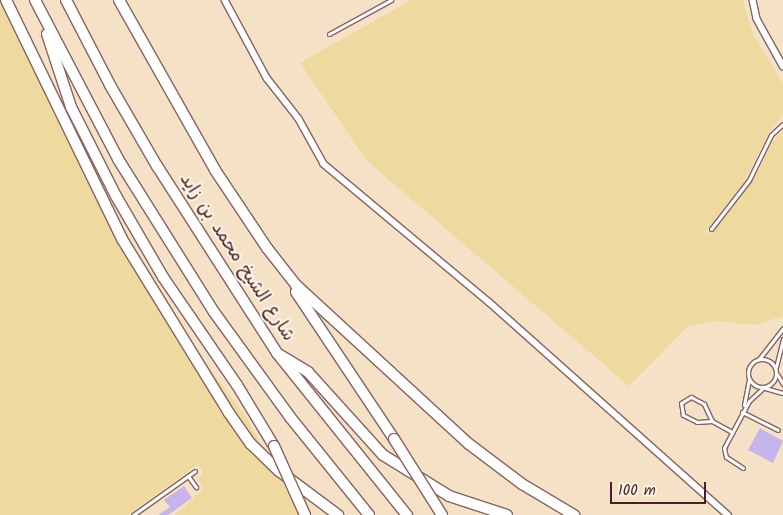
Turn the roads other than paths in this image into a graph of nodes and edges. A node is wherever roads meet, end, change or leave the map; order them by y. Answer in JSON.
{"nodes":[{"id":1,"x":6,"y":0,"type":"edge"},
{"id":2,"x":35,"y":0,"type":"edge"},
{"id":3,"x":66,"y":0,"type":"edge"},
{"id":4,"x":120,"y":0,"type":"edge"},
{"id":5,"x":225,"y":0,"type":"edge"},
{"id":6,"x":391,"y":0,"type":"edge"},
{"id":7,"x":753,"y":0,"type":"edge"},
{"id":8,"x":44,"y":21,"type":"junction"},
{"id":9,"x":329,"y":34,"type":"dead end"},
{"id":10,"x":783,"y":66,"type":"edge"},
{"id":11,"x":783,"y":124,"type":"edge"},
{"id":12,"x":711,"y":229,"type":"dead end"},
{"id":13,"x":278,"y":263,"type":"junction"},
{"id":14,"x":783,"y":328,"type":"edge"},
{"id":15,"x":783,"y":339,"type":"edge"},
{"id":16,"x":277,"y":353,"type":"junction"},
{"id":17,"x":758,"y":360,"type":"junction"},
{"id":18,"x":776,"y":370,"type":"junction"},
{"id":19,"x":749,"y":379,"type":"junction"},
{"id":20,"x":783,"y":384,"type":"edge"},
{"id":21,"x":764,"y":388,"type":"junction"},
{"id":22,"x":783,"y":393,"type":"edge"},
{"id":23,"x":742,"y":412,"type":"junction"},
{"id":24,"x":712,"y":421,"type":"junction"},
{"id":25,"x":778,"y":430,"type":"dead end"},
{"id":26,"x":732,"y":432,"type":"junction"},
{"id":27,"x":743,"y":468,"type":"dead end"},
{"id":28,"x":195,"y":471,"type":"dead end"},
{"id":29,"x":188,"y":476,"type":"junction"},
{"id":30,"x":196,"y":487,"type":"dead end"},
{"id":31,"x":133,"y":515,"type":"edge"},
{"id":32,"x":305,"y":515,"type":"edge"},
{"id":33,"x":338,"y":515,"type":"edge"},
{"id":34,"x":369,"y":515,"type":"edge"},
{"id":35,"x":407,"y":515,"type":"edge"},
{"id":36,"x":442,"y":515,"type":"edge"},
{"id":37,"x":507,"y":515,"type":"edge"},
{"id":38,"x":574,"y":515,"type":"edge"},
{"id":39,"x":728,"y":515,"type":"edge"}],
"edges":[{"from":1,"to":33,"type":"highway"},
{"from":2,"to":8,"type":"highway"},
{"from":3,"to":16,"type":"highway","name":"شارع الشيخ محمد بن زايد"},
{"from":4,"to":13,"type":"highway"},
{"from":5,"to":39,"type":"street"},
{"from":6,"to":9,"type":"lane"},
{"from":7,"to":10,"type":"street"},
{"from":8,"to":32,"type":"highway","bridge":true},
{"from":8,"to":34,"type":"highway"},
{"from":11,"to":12,"type":"lane"},
{"from":13,"to":36,"type":"highway","bridge":true},
{"from":13,"to":38,"type":"highway"},
{"from":14,"to":17,"type":"lane"},
{"from":15,"to":18,"type":"lane"},
{"from":16,"to":35,"type":"highway","name":"شارع الشيخ محمد بن زايد"},
{"from":16,"to":37,"type":"highway"},
{"from":17,"to":18,"type":"lane"},
{"from":17,"to":19,"type":"lane"},
{"from":18,"to":20,"type":"lane"},
{"from":18,"to":21,"type":"lane"},
{"from":19,"to":21,"type":"lane"},
{"from":19,"to":23,"type":"lane"},
{"from":21,"to":22,"type":"lane"},
{"from":21,"to":23,"type":"lane"},
{"from":23,"to":25,"type":"lane"},
{"from":23,"to":26,"type":"lane"},
{"from":24,"to":24,"type":"lane"},
{"from":24,"to":26,"type":"lane"},
{"from":26,"to":27,"type":"lane"},
{"from":28,"to":29,"type":"lane"},
{"from":29,"to":30,"type":"lane"},
{"from":29,"to":31,"type":"lane"}]}
